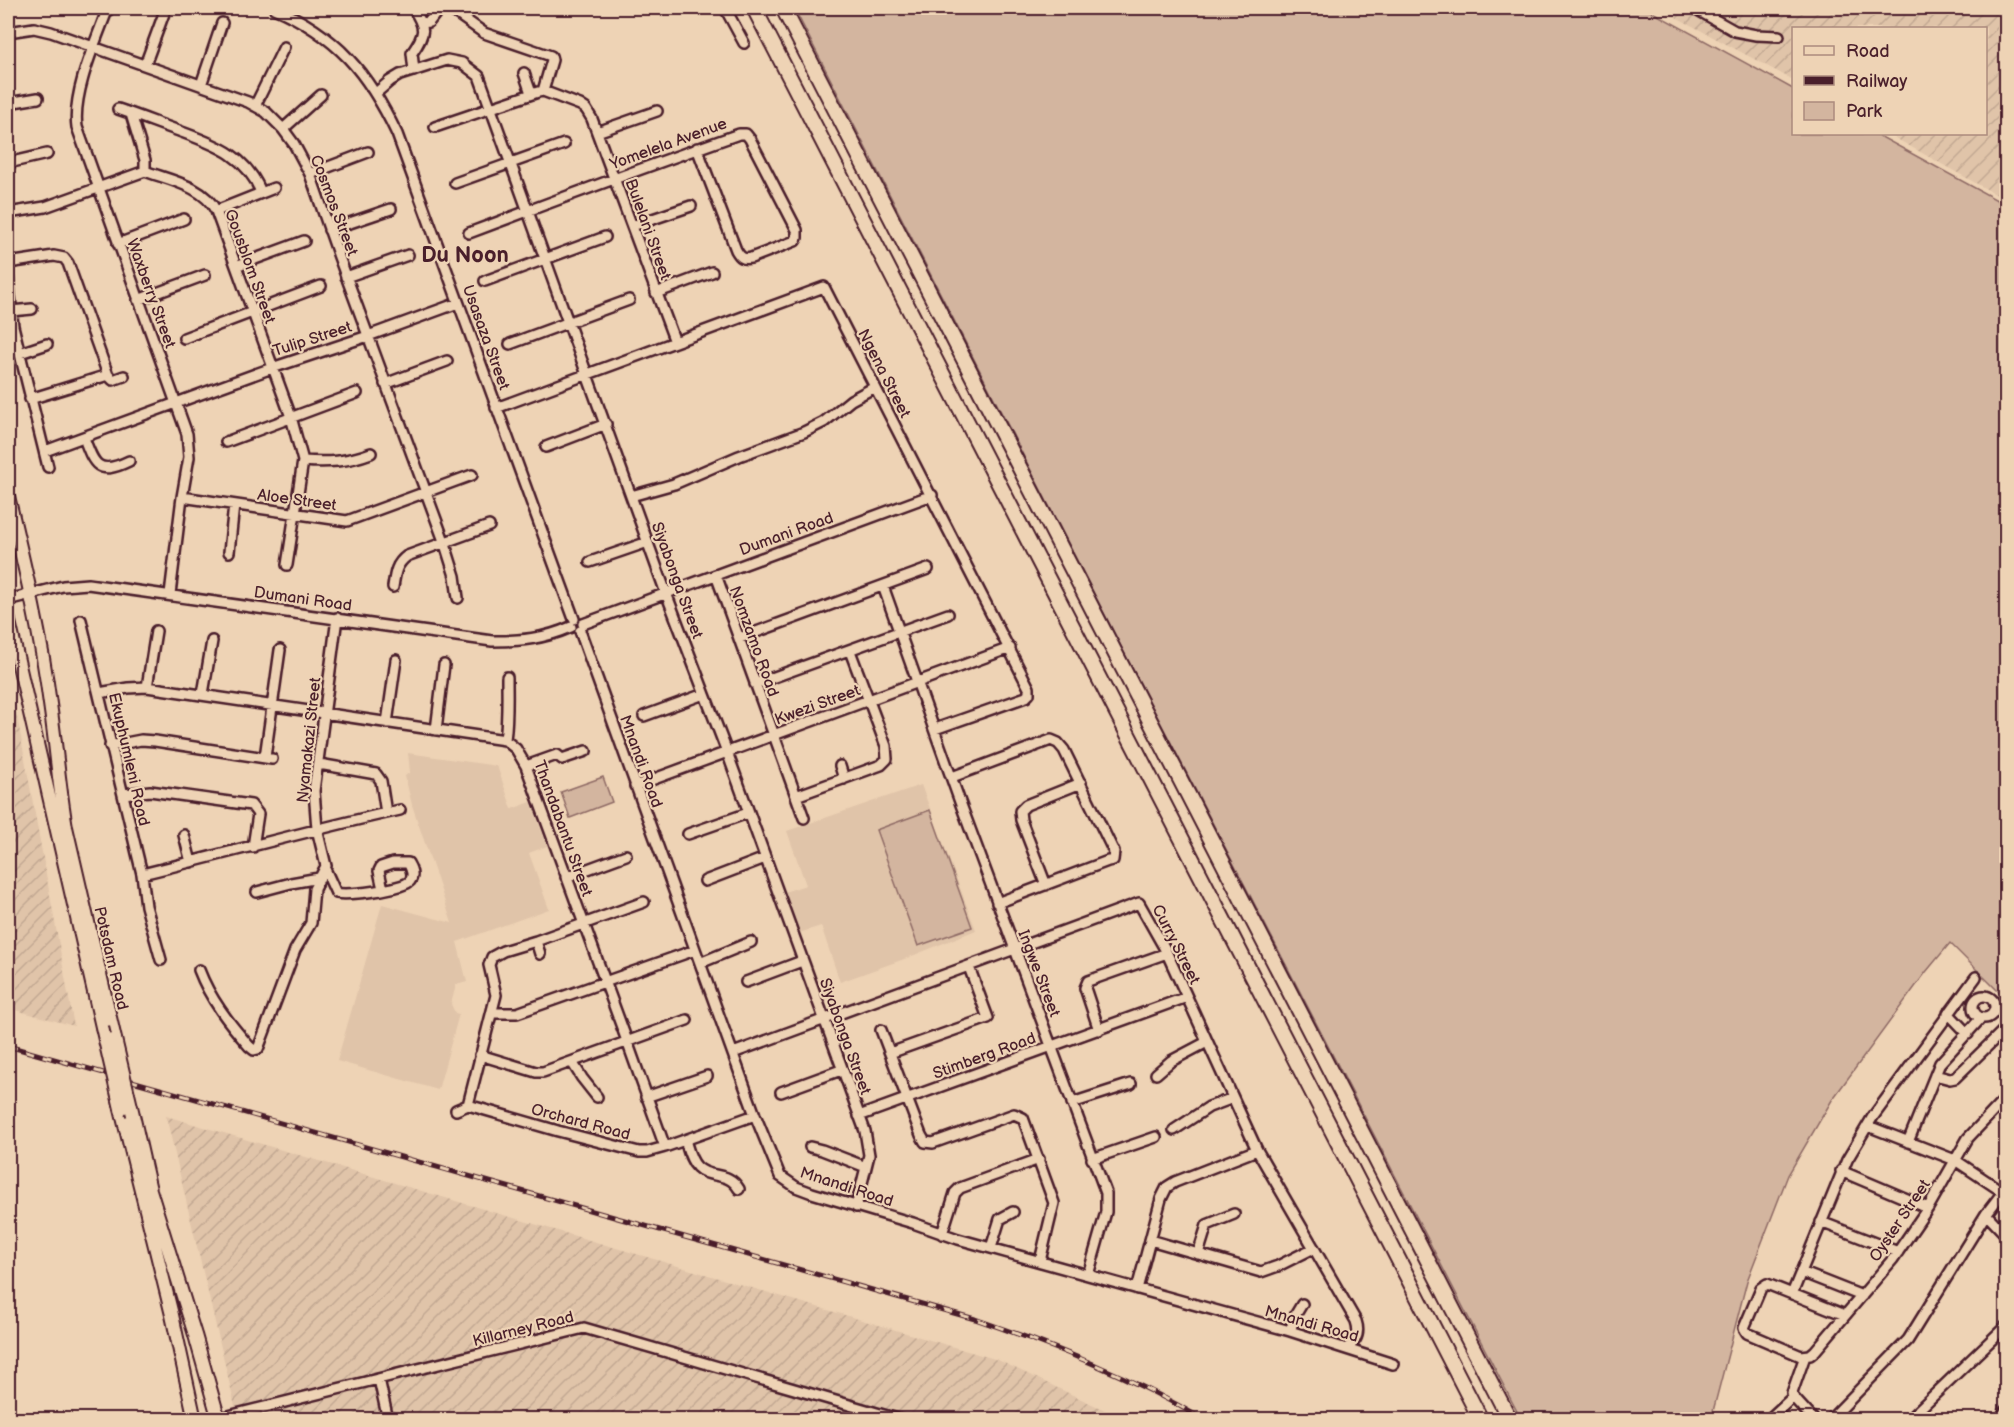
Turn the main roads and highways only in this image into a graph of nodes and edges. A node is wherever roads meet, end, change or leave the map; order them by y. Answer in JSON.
{"nodes":[{"id":1,"x":754,"y":8,"type":"edge"},
{"id":2,"x":783,"y":8,"type":"edge"},
{"id":3,"x":8,"y":496,"type":"edge"},
{"id":4,"x":8,"y":617,"type":"edge"},
{"id":5,"x":127,"y":1112,"type":"junction"},
{"id":6,"x":195,"y":1419,"type":"edge"},
{"id":7,"x":217,"y":1419,"type":"edge"},
{"id":8,"x":1480,"y":1419,"type":"edge"},
{"id":9,"x":1510,"y":1419,"type":"edge"}],
"edges":[{"from":1,"to":8,"type":"highway"},
{"from":2,"to":9,"type":"highway"},
{"from":3,"to":5,"type":"main road","name":"Potsdam Road","bridge":true},
{"from":4,"to":5,"type":"main road","name":"Potsdam Road","bridge":true},
{"from":5,"to":6,"type":"main road","name":"Potsdam Road"},
{"from":5,"to":7,"type":"main road","name":"Potsdam Road"}]}
